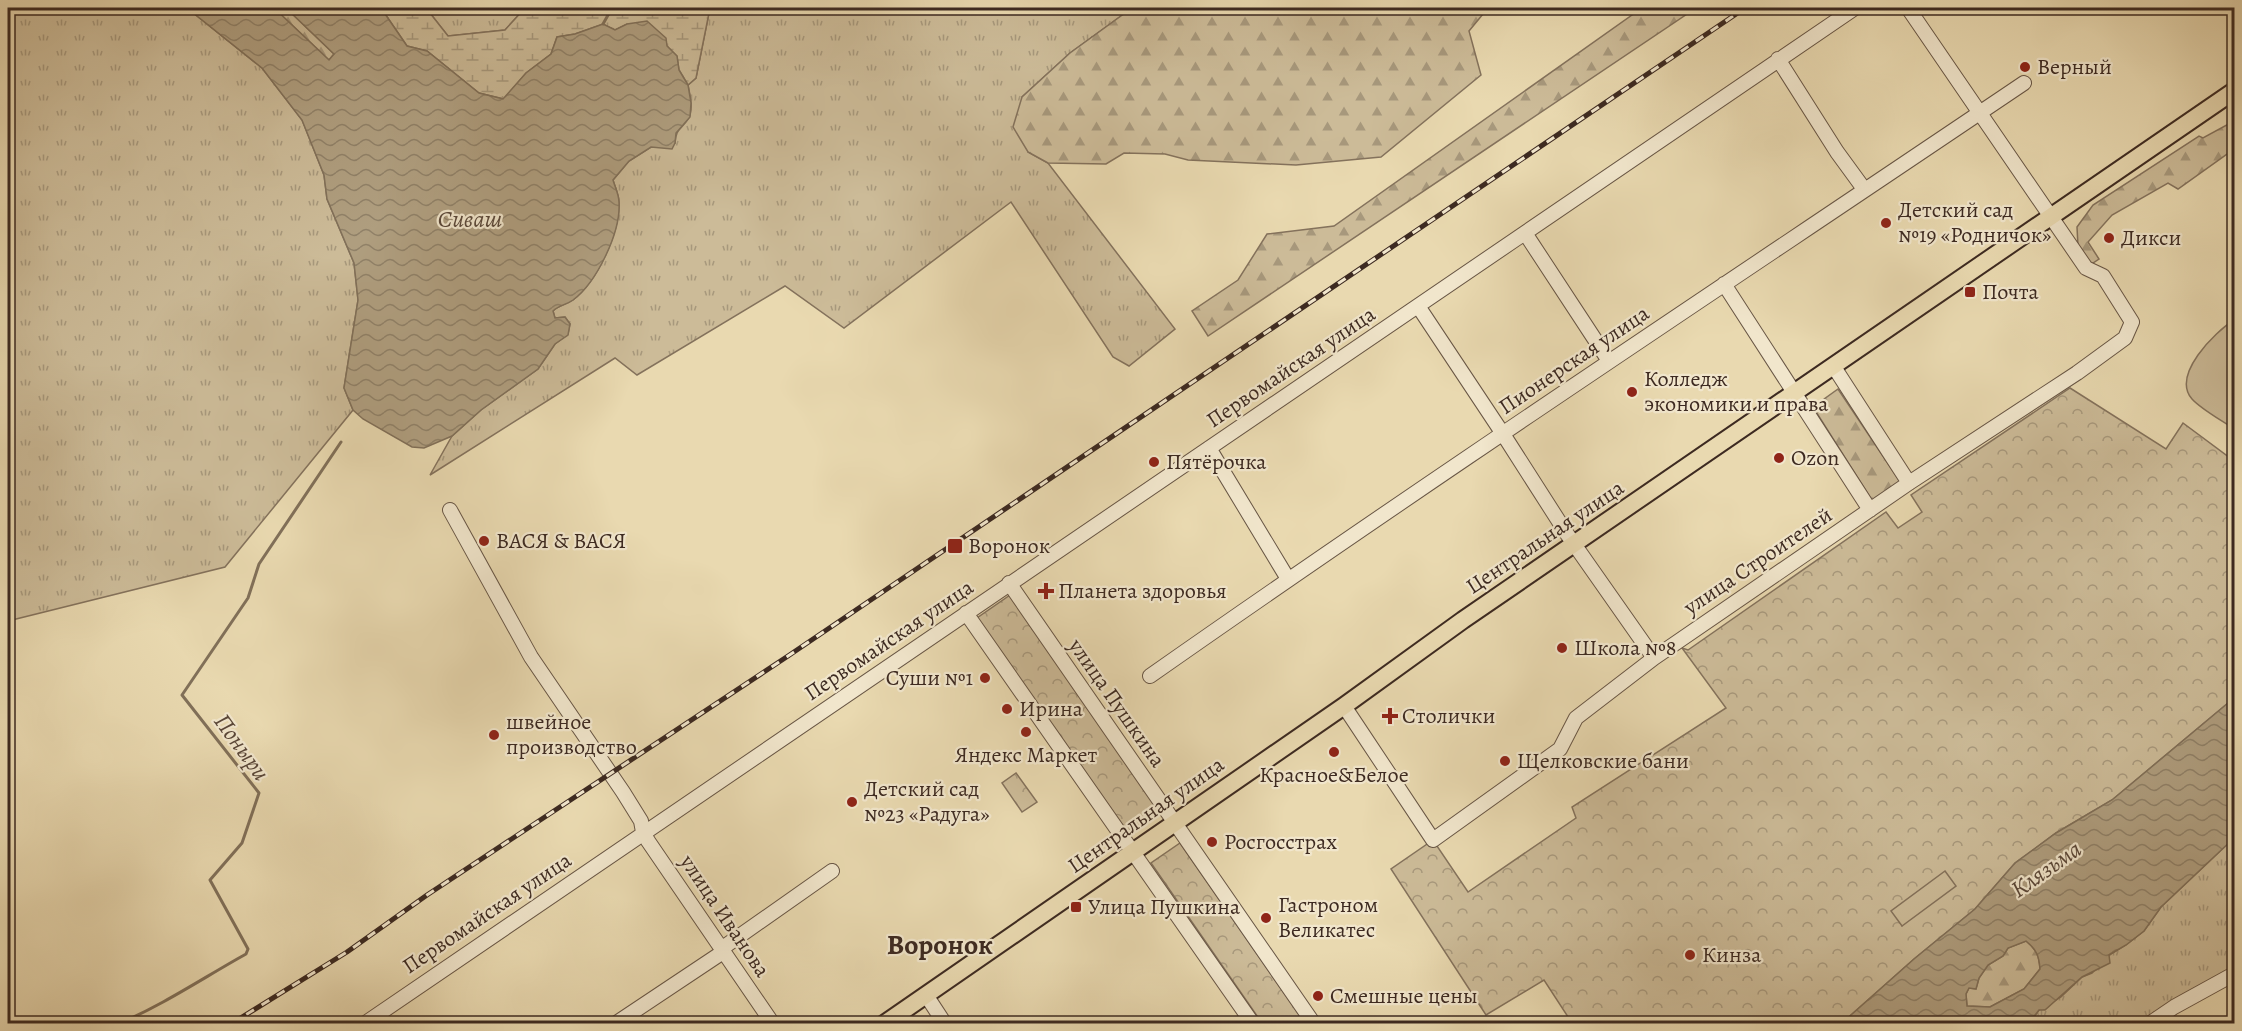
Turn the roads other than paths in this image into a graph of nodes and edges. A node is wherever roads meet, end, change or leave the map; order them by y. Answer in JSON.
{"nodes":[{"id":1,"x":1855,"y":8,"type":"edge"},
{"id":2,"x":1908,"y":8,"type":"edge"},
{"id":3,"x":1778,"y":59,"type":"junction"},
{"id":4,"x":2025,"y":83,"type":"dead end"},
{"id":5,"x":2235,"y":91,"type":"edge"},
{"id":6,"x":1980,"y":113,"type":"junction"},
{"id":7,"x":1864,"y":189,"type":"junction"},
{"id":8,"x":2052,"y":217,"type":"junction"},
{"id":9,"x":1526,"y":233,"type":"junction"},
{"id":10,"x":1724,"y":284,"type":"junction"},
{"id":11,"x":1418,"y":306,"type":"junction"},
{"id":12,"x":1610,"y":361,"type":"junction"},
{"id":13,"x":1834,"y":366,"type":"junction"},
{"id":14,"x":1795,"y":393,"type":"junction"},
{"id":15,"x":1503,"y":434,"type":"junction"},
{"id":16,"x":1209,"y":448,"type":"junction"},
{"id":17,"x":1909,"y":483,"type":"junction"},
{"id":18,"x":450,"y":510,"type":"dead end"},
{"id":19,"x":1870,"y":510,"type":"junction"},
{"id":20,"x":1574,"y":544,"type":"junction"},
{"id":21,"x":1288,"y":579,"type":"junction"},
{"id":22,"x":1009,"y":583,"type":"junction"},
{"id":23,"x":966,"y":613,"type":"junction"},
{"id":24,"x":1654,"y":658,"type":"junction"},
{"id":25,"x":1150,"y":676,"type":"dead end"},
{"id":26,"x":1344,"y":706,"type":"junction"},
{"id":27,"x":1174,"y":824,"type":"junction"},
{"id":28,"x":643,"y":832,"type":"junction"},
{"id":29,"x":1133,"y":851,"type":"junction"},
{"id":30,"x":832,"y":871,"type":"dead end"},
{"id":31,"x":722,"y":950,"type":"junction"},
{"id":32,"x":2235,"y":974,"type":"edge"},
{"id":33,"x":926,"y":995,"type":"junction"},
{"id":34,"x":364,"y":1023,"type":"edge"},
{"id":35,"x":615,"y":1023,"type":"edge"},
{"id":36,"x":773,"y":1023,"type":"edge"},
{"id":37,"x":884,"y":1023,"type":"edge"},
{"id":38,"x":945,"y":1023,"type":"edge"},
{"id":39,"x":1253,"y":1023,"type":"edge"},
{"id":40,"x":1314,"y":1023,"type":"edge"},
{"id":41,"x":2149,"y":1023,"type":"edge"}],
"edges":[{"from":1,"to":3,"type":"street","name":"Первомайская улица"},
{"from":2,"to":6,"type":"street"},
{"from":3,"to":7,"type":"street"},
{"from":3,"to":9,"type":"street","name":"Первомайская улица"},
{"from":4,"to":6,"type":"street","name":"Пионерская улица"},
{"from":5,"to":8,"type":"main road","name":"Центральная улица"},
{"from":6,"to":7,"type":"street","name":"Пионерская улица"},
{"from":6,"to":8,"type":"street"},
{"from":7,"to":10,"type":"street","name":"Пионерская улица"},
{"from":8,"to":13,"type":"main road","name":"Центральная улица"},
{"from":8,"to":17,"type":"street","name":"улица Строителей"},
{"from":9,"to":11,"type":"street","name":"Первомайская улица"},
{"from":9,"to":12,"type":"street"},
{"from":10,"to":12,"type":"street","name":"Пионерская улица"},
{"from":10,"to":14,"type":"street"},
{"from":11,"to":15,"type":"street"},
{"from":11,"to":16,"type":"street","name":"Первомайская улица"},
{"from":12,"to":15,"type":"street","name":"Пионерская улица"},
{"from":13,"to":14,"type":"main road","name":"Центральная улица"},
{"from":13,"to":17,"type":"street"},
{"from":14,"to":19,"type":"street"},
{"from":14,"to":20,"type":"main road","name":"Центральная улица"},
{"from":15,"to":20,"type":"street"},
{"from":15,"to":21,"type":"street","name":"Пионерская улица"},
{"from":16,"to":21,"type":"street"},
{"from":16,"to":22,"type":"street","name":"Первомайская улица"},
{"from":17,"to":19,"type":"street","name":"улица Строителей"},
{"from":18,"to":28,"type":"street","name":"улица Иванова"},
{"from":19,"to":24,"type":"street","name":"улица Строителей"},
{"from":20,"to":24,"type":"street"},
{"from":20,"to":26,"type":"main road","name":"Центральная улица"},
{"from":21,"to":25,"type":"street","name":"Пионерская улица"},
{"from":22,"to":23,"type":"street","name":"Первомайская улица"},
{"from":22,"to":27,"type":"street","name":"улица Пушкина"},
{"from":23,"to":28,"type":"street","name":"Первомайская улица"},
{"from":23,"to":29,"type":"street"},
{"from":24,"to":26,"type":"street","name":"улица Строителей"},
{"from":26,"to":27,"type":"main road","name":"Центральная улица"},
{"from":27,"to":29,"type":"main road","name":"Центральная улица"},
{"from":27,"to":40,"type":"street","name":"улица Пушкина"},
{"from":28,"to":31,"type":"street","name":"улица Иванова"},
{"from":28,"to":34,"type":"street","name":"Первомайская улица"},
{"from":29,"to":33,"type":"main road","name":"Центральная улица"},
{"from":29,"to":39,"type":"street"},
{"from":30,"to":31,"type":"street"},
{"from":31,"to":35,"type":"street"},
{"from":31,"to":36,"type":"street","name":"улица Иванова"},
{"from":32,"to":41,"type":"street"},
{"from":33,"to":37,"type":"main road","name":"Центральная улица"},
{"from":33,"to":38,"type":"street"}]}
